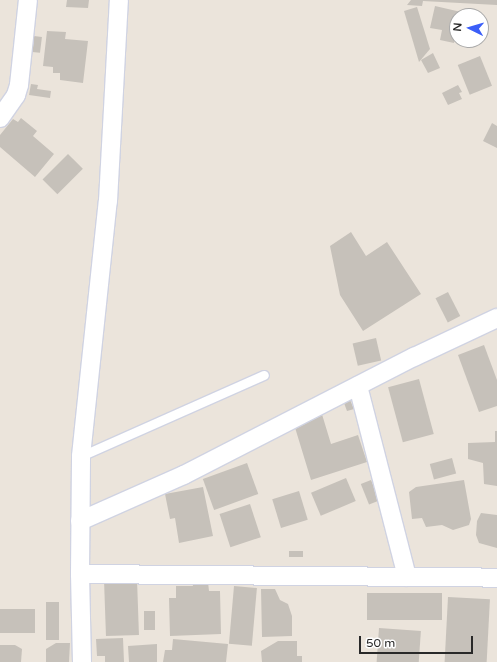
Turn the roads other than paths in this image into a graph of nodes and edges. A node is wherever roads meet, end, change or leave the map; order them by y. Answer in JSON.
{"nodes":[{"id":1,"x":28,"y":0,"type":"edge"},
{"id":2,"x":119,"y":0,"type":"edge"},
{"id":3,"x":0,"y":118,"type":"edge"},
{"id":4,"x":497,"y":318,"type":"edge"},
{"id":5,"x":264,"y":375,"type":"dead end"},
{"id":6,"x":358,"y":386,"type":"junction"},
{"id":7,"x":81,"y":456,"type":"junction"},
{"id":8,"x":80,"y":521,"type":"junction"},
{"id":9,"x":80,"y":574,"type":"junction"},
{"id":10,"x":407,"y":577,"type":"junction"},
{"id":11,"x":497,"y":578,"type":"edge"},
{"id":12,"x":82,"y":662,"type":"edge"}],
"edges":[{"from":1,"to":3,"type":"street"},
{"from":2,"to":7,"type":"street"},
{"from":4,"to":6,"type":"street"},
{"from":5,"to":7,"type":"lane"},
{"from":6,"to":8,"type":"street"},
{"from":6,"to":10,"type":"street"},
{"from":7,"to":8,"type":"street"},
{"from":8,"to":9,"type":"street"},
{"from":9,"to":10,"type":"street"},
{"from":9,"to":12,"type":"street"},
{"from":10,"to":11,"type":"street"}]}
